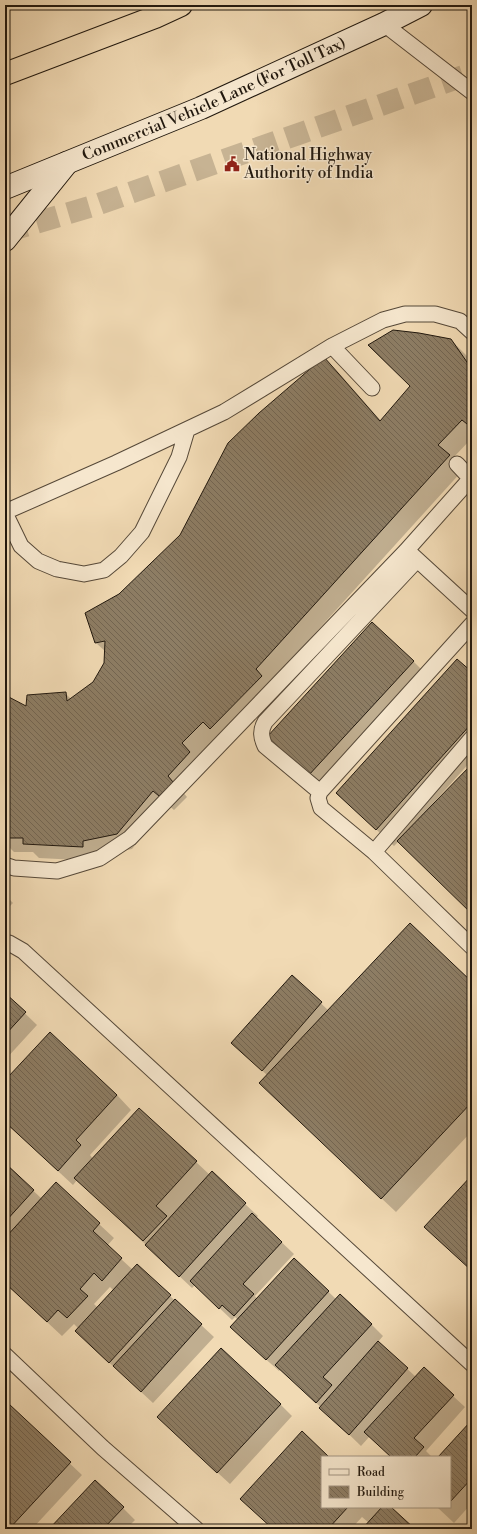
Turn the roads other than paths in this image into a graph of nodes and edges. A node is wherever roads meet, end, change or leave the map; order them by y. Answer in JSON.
{"nodes":[{"id":1,"x":181,"y":5,"type":"edge"},
{"id":2,"x":421,"y":5,"type":"edge"},
{"id":3,"x":384,"y":24,"type":"junction"},
{"id":4,"x":5,"y":74,"type":"edge"},
{"id":5,"x":472,"y":92,"type":"edge"},
{"id":6,"x":67,"y":162,"type":"junction"},
{"id":7,"x":5,"y":188,"type":"edge"},
{"id":8,"x":5,"y":240,"type":"edge"},
{"id":9,"x":472,"y":332,"type":"edge"},
{"id":10,"x":332,"y":346,"type":"junction"},
{"id":11,"x":372,"y":388,"type":"dead end"},
{"id":12,"x":187,"y":430,"type":"junction"},
{"id":13,"x":457,"y":464,"type":"dead end"},
{"id":14,"x":471,"y":478,"type":"edge"},
{"id":15,"x":5,"y":513,"type":"edge"},
{"id":16,"x":411,"y":555,"type":"junction"},
{"id":17,"x":471,"y":606,"type":"edge"},
{"id":18,"x":472,"y":624,"type":"edge"},
{"id":19,"x":472,"y":738,"type":"edge"},
{"id":20,"x":320,"y":792,"type":"junction"},
{"id":21,"x":374,"y":852,"type":"junction"},
{"id":22,"x":5,"y":864,"type":"edge"},
{"id":23,"x":5,"y":943,"type":"edge"},
{"id":24,"x":472,"y":947,"type":"edge"},
{"id":25,"x":5,"y":1355,"type":"edge"},
{"id":26,"x":472,"y":1364,"type":"edge"},
{"id":27,"x":196,"y":1529,"type":"edge"}],
"edges":[{"from":1,"to":4,"type":"highway"},
{"from":2,"to":3,"type":"main road","name":"Commercial Vehicle Lane (For Toll Tax)"},
{"from":3,"to":5,"type":"lane"},
{"from":3,"to":6,"type":"main road","name":"Commercial Vehicle Lane (For Toll Tax)"},
{"from":6,"to":7,"type":"main road","name":"Commercial Vehicle Lane (For Toll Tax)"},
{"from":6,"to":8,"type":"main road"},
{"from":9,"to":10,"type":"lane"},
{"from":10,"to":11,"type":"lane"},
{"from":10,"to":12,"type":"lane"},
{"from":12,"to":15,"type":"lane"},
{"from":12,"to":15,"type":"lane"},
{"from":13,"to":14,"type":"lane"},
{"from":14,"to":16,"type":"lane"},
{"from":16,"to":17,"type":"lane"},
{"from":16,"to":20,"type":"lane"},
{"from":16,"to":22,"type":"lane"},
{"from":18,"to":20,"type":"lane"},
{"from":19,"to":21,"type":"lane"},
{"from":20,"to":21,"type":"lane"},
{"from":21,"to":24,"type":"lane"},
{"from":23,"to":26,"type":"lane"},
{"from":25,"to":27,"type":"lane"}]}
